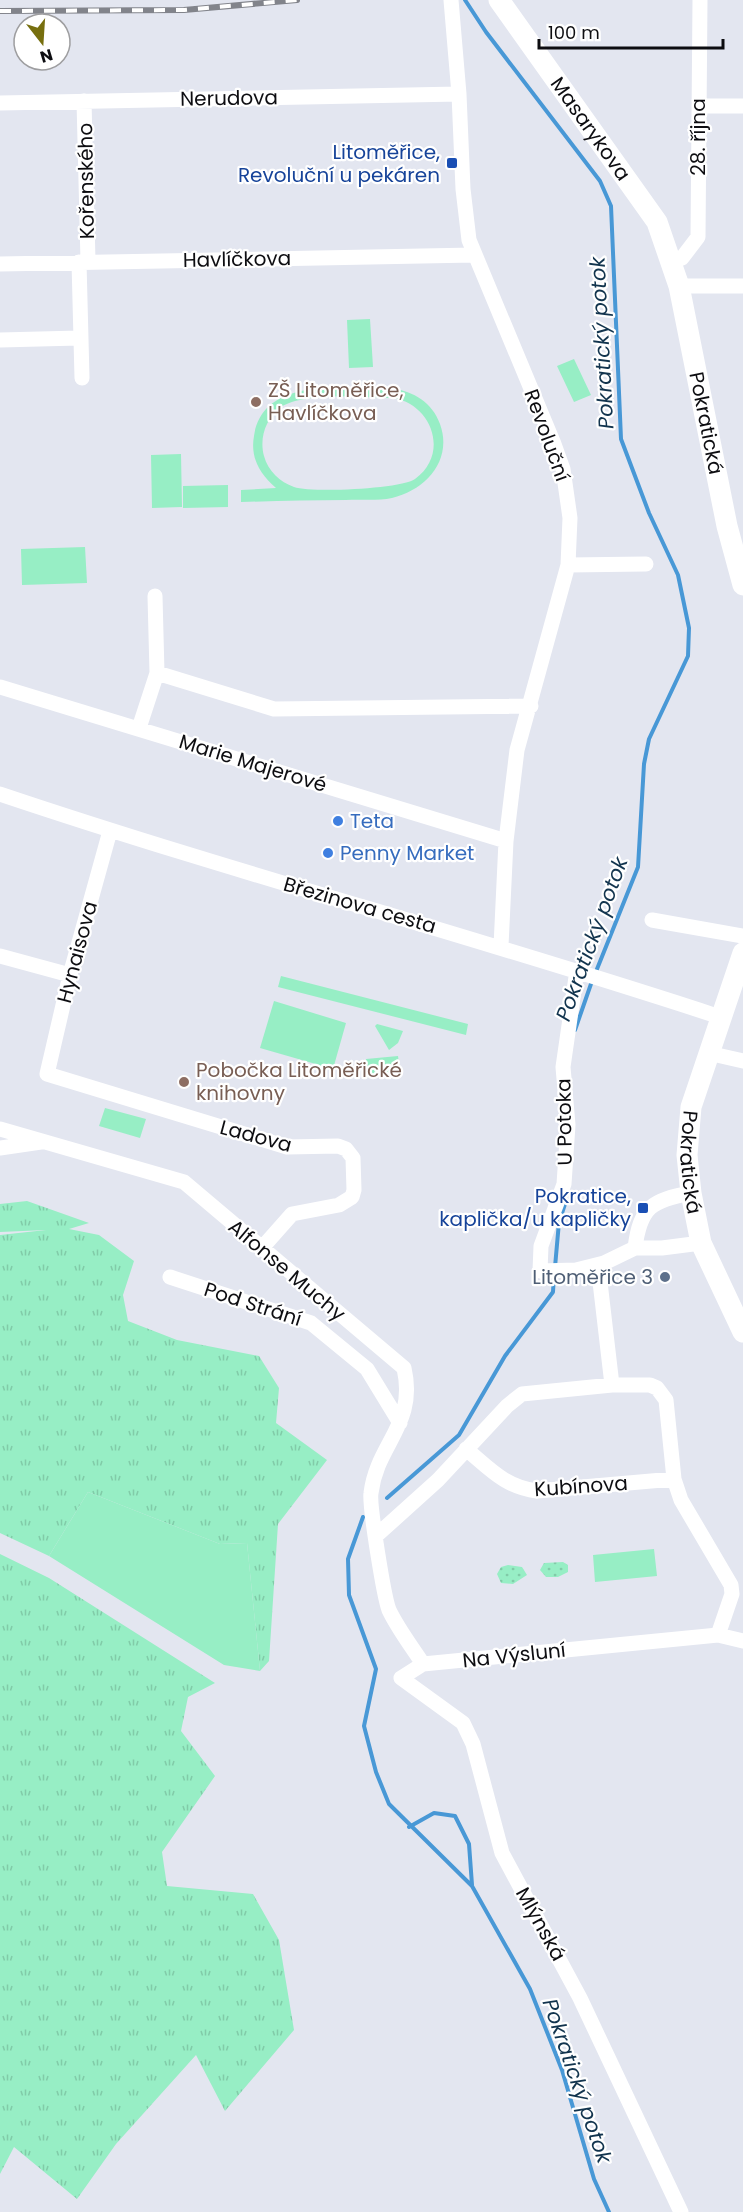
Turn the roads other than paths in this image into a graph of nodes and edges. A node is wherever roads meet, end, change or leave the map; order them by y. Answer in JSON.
{"nodes":[{"id":1,"x":451,"y":0,"type":"edge"},
{"id":2,"x":499,"y":0,"type":"edge"},
{"id":3,"x":700,"y":0,"type":"edge"},
{"id":4,"x":459,"y":94,"type":"junction"},
{"id":5,"x":84,"y":101,"type":"junction"},
{"id":6,"x":0,"y":103,"type":"edge"},
{"id":7,"x":699,"y":106,"type":"junction"},
{"id":8,"x":743,"y":106,"type":"edge"},
{"id":9,"x":474,"y":255,"type":"junction"},
{"id":10,"x":83,"y":261,"type":"junction"},
{"id":11,"x":672,"y":261,"type":"junction"},
{"id":12,"x":0,"y":264,"type":"edge"},
{"id":13,"x":679,"y":286,"type":"junction"},
{"id":14,"x":743,"y":286,"type":"edge"},
{"id":15,"x":79,"y":338,"type":"junction"},
{"id":16,"x":0,"y":340,"type":"edge"},
{"id":17,"x":82,"y":378,"type":"dead end"},
{"id":18,"x":646,"y":564,"type":"dead end"},
{"id":19,"x":568,"y":565,"type":"junction"},
{"id":20,"x":743,"y":585,"type":"edge"},
{"id":21,"x":155,"y":596,"type":"dead end"},
{"id":22,"x":157,"y":673,"type":"junction"},
{"id":23,"x":0,"y":687,"type":"edge"},
{"id":24,"x":531,"y":706,"type":"junction"},
{"id":25,"x":139,"y":728,"type":"junction"},
{"id":26,"x":0,"y":794,"type":"edge"},
{"id":27,"x":110,"y":831,"type":"junction"},
{"id":28,"x":506,"y":841,"type":"junction"},
{"id":29,"x":652,"y":920,"type":"dead end"},
{"id":30,"x":743,"y":936,"type":"edge"},
{"id":31,"x":501,"y":946,"type":"junction"},
{"id":32,"x":743,"y":953,"type":"edge"},
{"id":33,"x":0,"y":956,"type":"edge"},
{"id":34,"x":577,"y":970,"type":"junction"},
{"id":35,"x":70,"y":975,"type":"junction"},
{"id":36,"x":720,"y":1017,"type":"junction"},
{"id":37,"x":708,"y":1053,"type":"junction"},
{"id":38,"x":743,"y":1061,"type":"edge"},
{"id":39,"x":47,"y":1074,"type":"joint"},
{"id":40,"x":0,"y":1130,"type":"edge"},
{"id":41,"x":45,"y":1141,"type":"junction"},
{"id":42,"x":0,"y":1148,"type":"edge"},
{"id":43,"x":691,"y":1192,"type":"junction"},
{"id":44,"x":701,"y":1243,"type":"junction"},
{"id":45,"x":635,"y":1248,"type":"junction"},
{"id":46,"x":261,"y":1249,"type":"junction"},
{"id":47,"x":604,"y":1263,"type":"junction"},
{"id":48,"x":170,"y":1277,"type":"dead end"},
{"id":49,"x":743,"y":1332,"type":"edge"},
{"id":50,"x":612,"y":1385,"type":"junction"},
{"id":51,"x":400,"y":1423,"type":"junction"},
{"id":52,"x":466,"y":1449,"type":"junction"},
{"id":53,"x":674,"y":1479,"type":"junction"},
{"id":54,"x":377,"y":1535,"type":"junction"},
{"id":55,"x":718,"y":1635,"type":"junction"},
{"id":56,"x":743,"y":1641,"type":"edge"},
{"id":57,"x":423,"y":1664,"type":"junction"},
{"id":58,"x":681,"y":2212,"type":"edge"}],
"edges":[{"from":1,"to":4,"type":"street","name":"Revoluční"},
{"from":2,"to":11,"type":"street","name":"Masarykova"},
{"from":3,"to":7,"type":"street","name":"28. října"},
{"from":4,"to":5,"type":"street","name":"Nerudova"},
{"from":4,"to":9,"type":"street","name":"Revoluční"},
{"from":5,"to":6,"type":"street","name":"Nerudova"},
{"from":5,"to":10,"type":"street","name":"Kořenského"},
{"from":7,"to":8,"type":"street"},
{"from":7,"to":11,"type":"street","name":"28. října"},
{"from":9,"to":10,"type":"street","name":"Havlíčkova"},
{"from":9,"to":19,"type":"street","name":"Revoluční"},
{"from":10,"to":12,"type":"street","name":"Havlíčkova"},
{"from":10,"to":15,"type":"street","name":"Kořenského"},
{"from":11,"to":13,"type":"street","name":"Pokratická"},
{"from":13,"to":14,"type":"street"},
{"from":13,"to":20,"type":"street","name":"Pokratická"},
{"from":15,"to":16,"type":"street"},
{"from":15,"to":17,"type":"street","name":"Kořenského"},
{"from":18,"to":19,"type":"street"},
{"from":19,"to":24,"type":"street","name":"Revoluční"},
{"from":21,"to":22,"type":"street"},
{"from":22,"to":24,"type":"street"},
{"from":22,"to":25,"type":"street"},
{"from":23,"to":25,"type":"street","name":"Marie Majerové"},
{"from":24,"to":28,"type":"street","name":"Revoluční"},
{"from":25,"to":28,"type":"street","name":"Marie Majerové"},
{"from":26,"to":27,"type":"street","name":"Březinova cesta"},
{"from":27,"to":31,"type":"street","name":"Březinova cesta"},
{"from":27,"to":35,"type":"street","name":"Hynaisova"},
{"from":28,"to":31,"type":"street","name":"Revoluční"},
{"from":29,"to":30,"type":"street"},
{"from":31,"to":34,"type":"street","name":"Březinova cesta"},
{"from":32,"to":36,"type":"street","name":"Pokratická"},
{"from":33,"to":35,"type":"street"},
{"from":34,"to":36,"type":"street","name":"Březinova cesta"},
{"from":34,"to":47,"type":"street","name":"U Potoka"},
{"from":35,"to":39,"type":"street","name":"Hynaisova"},
{"from":36,"to":37,"type":"street","name":"Pokratická"},
{"from":37,"to":38,"type":"street"},
{"from":37,"to":43,"type":"street","name":"Pokratická"},
{"from":39,"to":46,"type":"street","name":"Ladova"},
{"from":40,"to":41,"type":"street","name":"Alfonse Muchy"},
{"from":41,"to":42,"type":"street"},
{"from":41,"to":46,"type":"street","name":"Alfonse Muchy"},
{"from":43,"to":44,"type":"street","name":"Pokratická"},
{"from":43,"to":45,"type":"street"},
{"from":44,"to":45,"type":"street"},
{"from":44,"to":49,"type":"street","name":"Pokratická"},
{"from":45,"to":47,"type":"street"},
{"from":46,"to":51,"type":"street","name":"Alfonse Muchy"},
{"from":47,"to":50,"type":"street"},
{"from":48,"to":51,"type":"street","name":"Pod Strání"},
{"from":50,"to":52,"type":"street"},
{"from":50,"to":53,"type":"street"},
{"from":51,"to":54,"type":"street","name":"Alfonse Muchy"},
{"from":52,"to":53,"type":"street","name":"Kubínova"},
{"from":52,"to":54,"type":"street"},
{"from":53,"to":55,"type":"street"},
{"from":54,"to":57,"type":"street"},
{"from":55,"to":56,"type":"street","name":"Na Výsluní"},
{"from":55,"to":57,"type":"street","name":"Na Výsluní"},
{"from":57,"to":58,"type":"street","name":"Mlýnská"}]}
